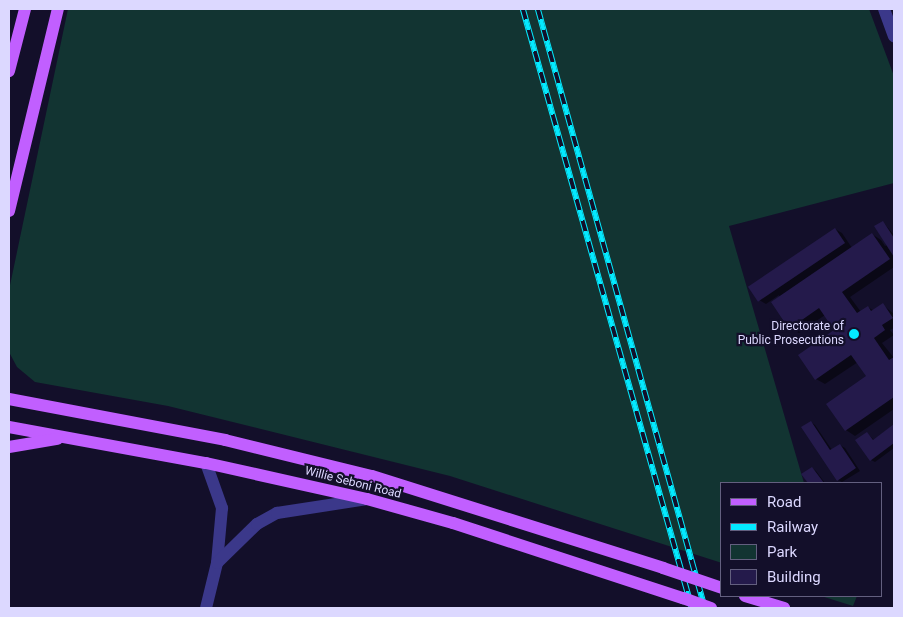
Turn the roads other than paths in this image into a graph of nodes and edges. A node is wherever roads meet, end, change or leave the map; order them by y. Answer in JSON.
{"nodes":[{"id":1,"x":25,"y":9,"type":"edge"},
{"id":2,"x":58,"y":9,"type":"edge"},
{"id":3,"x":884,"y":9,"type":"edge"},
{"id":4,"x":894,"y":36,"type":"edge"},
{"id":5,"x":9,"y":71,"type":"edge"},
{"id":6,"x":9,"y":211,"type":"edge"},
{"id":7,"x":9,"y":389,"type":"edge"},
{"id":8,"x":9,"y":399,"type":"edge"},
{"id":9,"x":67,"y":411,"type":"junction"},
{"id":10,"x":9,"y":426,"type":"edge"},
{"id":11,"x":64,"y":438,"type":"junction"},
{"id":12,"x":9,"y":447,"type":"edge"},
{"id":13,"x":206,"y":462,"type":"junction"},
{"id":14,"x":367,"y":499,"type":"junction"},
{"id":15,"x":217,"y":563,"type":"junction"},
{"id":16,"x":720,"y":587,"type":"edge"},
{"id":17,"x":748,"y":597,"type":"edge"},
{"id":18,"x":206,"y":608,"type":"edge"},
{"id":19,"x":711,"y":608,"type":"edge"},
{"id":20,"x":784,"y":608,"type":"edge"}],
"edges":[{"from":1,"to":5,"type":"main road"},
{"from":2,"to":6,"type":"main road"},
{"from":3,"to":4,"type":"street"},
{"from":7,"to":9,"type":"main road"},
{"from":8,"to":9,"type":"main road","name":"Willie Seboni Road"},
{"from":9,"to":16,"type":"main road","name":"Willie Seboni Road","bridge":true},
{"from":10,"to":11,"type":"main road","name":"Willie Seboni Road"},
{"from":11,"to":12,"type":"main road"},
{"from":11,"to":13,"type":"main road","name":"Willie Seboni Road"},
{"from":13,"to":14,"type":"main road","name":"Willie Seboni Road"},
{"from":13,"to":15,"type":"street"},
{"from":14,"to":15,"type":"street"},
{"from":14,"to":19,"type":"main road","name":"Willie Seboni Road","bridge":true},
{"from":15,"to":18,"type":"street"},
{"from":17,"to":20,"type":"main road"}]}
